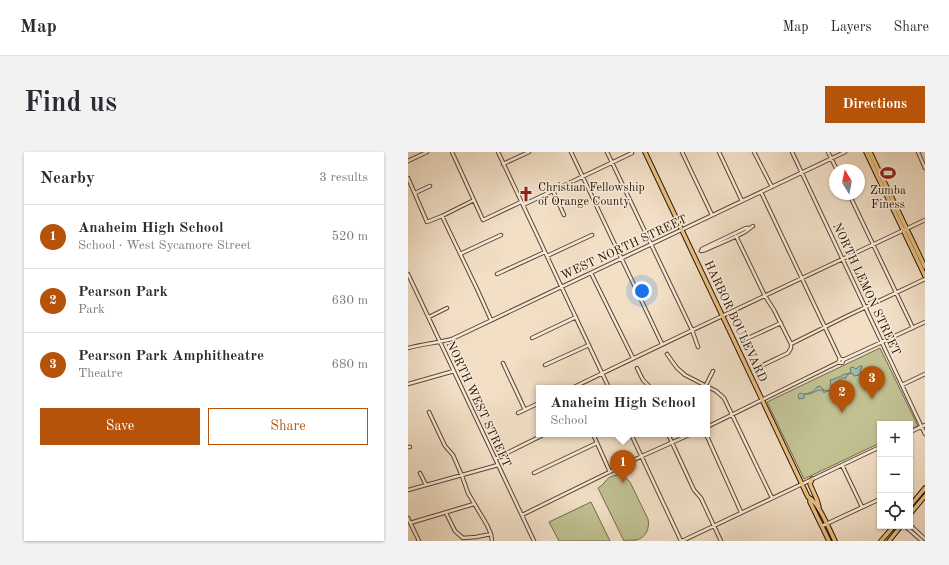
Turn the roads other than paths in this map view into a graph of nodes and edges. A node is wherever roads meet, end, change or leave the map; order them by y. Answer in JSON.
{"nodes":[{"id":1,"x":427,"y":152,"type":"edge"},
{"id":2,"x":452,"y":152,"type":"edge"},
{"id":3,"x":498,"y":152,"type":"edge"},
{"id":4,"x":529,"y":152,"type":"edge"},
{"id":5,"x":571,"y":152,"type":"edge"},
{"id":6,"x":608,"y":152,"type":"edge"},
{"id":7,"x":645,"y":152,"type":"edge"},
{"id":8,"x":682,"y":152,"type":"edge"},
{"id":9,"x":719,"y":152,"type":"edge"},
{"id":10,"x":754,"y":152,"type":"edge"},
{"id":11,"x":792,"y":152,"type":"edge"},
{"id":12,"x":828,"y":152,"type":"edge"},
{"id":13,"x":845,"y":152,"type":"edge"},
{"id":14,"x":866,"y":152,"type":"edge"},
{"id":15,"x":870,"y":152,"type":"edge"},
{"id":16,"x":918,"y":152,"type":"edge"},
{"id":17,"x":632,"y":153,"type":"dead end"},
{"id":18,"x":832,"y":158,"type":"junction"},
{"id":19,"x":408,"y":161,"type":"edge"},
{"id":20,"x":612,"y":162,"type":"junction"},
{"id":21,"x":503,"y":164,"type":"junction"},
{"id":22,"x":834,"y":164,"type":"edge"},
{"id":23,"x":925,"y":168,"type":"edge"},
{"id":24,"x":802,"y":173,"type":"junction"},
{"id":25,"x":583,"y":177,"type":"junction"},
{"id":26,"x":408,"y":178,"type":"edge"},
{"id":27,"x":430,"y":186,"type":"dead end"},
{"id":28,"x":772,"y":187,"type":"junction"},
{"id":29,"x":553,"y":191,"type":"junction"},
{"id":30,"x":761,"y":192,"type":"junction"},
{"id":31,"x":416,"y":193,"type":"junction"},
{"id":32,"x":474,"y":200,"type":"junction"},
{"id":33,"x":852,"y":200,"type":"edge"},
{"id":34,"x":742,"y":201,"type":"junction"},
{"id":35,"x":522,"y":203,"type":"junction"},
{"id":36,"x":564,"y":215,"type":"dead end"},
{"id":37,"x":712,"y":215,"type":"junction"},
{"id":38,"x":442,"y":216,"type":"junction"},
{"id":39,"x":925,"y":220,"type":"edge"},
{"id":40,"x":753,"y":226,"type":"dead end"},
{"id":41,"x":750,"y":228,"type":"junction"},
{"id":42,"x":905,"y":229,"type":"junction"},
{"id":43,"x":682,"y":230,"type":"junction"},
{"id":44,"x":501,"y":235,"type":"dead end"},
{"id":45,"x":592,"y":235,"type":"dead end"},
{"id":46,"x":736,"y":236,"type":"junction"},
{"id":47,"x":651,"y":244,"type":"junction"},
{"id":48,"x":874,"y":244,"type":"junction"},
{"id":49,"x":545,"y":252,"type":"junction"},
{"id":50,"x":460,"y":254,"type":"junction"},
{"id":51,"x":547,"y":256,"type":"junction"},
{"id":52,"x":622,"y":258,"type":"junction"},
{"id":53,"x":842,"y":259,"type":"junction"},
{"id":54,"x":925,"y":267,"type":"edge"},
{"id":55,"x":591,"y":273,"type":"junction"},
{"id":56,"x":408,"y":274,"type":"edge"},
{"id":57,"x":497,"y":274,"type":"dead end"},
{"id":58,"x":925,"y":276,"type":"edge"},
{"id":59,"x":802,"y":278,"type":"junction"},
{"id":60,"x":925,"y":279,"type":"edge"},
{"id":61,"x":562,"y":287,"type":"junction"},
{"id":62,"x":896,"y":293,"type":"junction"},
{"id":63,"x":764,"y":296,"type":"junction"},
{"id":64,"x":865,"y":307,"type":"junction"},
{"id":65,"x":447,"y":308,"type":"dead end"},
{"id":66,"x":576,"y":316,"type":"junction"},
{"id":67,"x":722,"y":316,"type":"junction"},
{"id":68,"x":429,"y":317,"type":"junction"},
{"id":69,"x":491,"y":320,"type":"junction"},
{"id":70,"x":925,"y":322,"type":"edge"},
{"id":71,"x":781,"y":323,"type":"junction"},
{"id":72,"x":825,"y":326,"type":"junction"},
{"id":73,"x":913,"y":328,"type":"junction"},
{"id":74,"x":692,"y":330,"type":"junction"},
{"id":75,"x":532,"y":338,"type":"dead end"},
{"id":76,"x":746,"y":339,"type":"dead end"},
{"id":77,"x":439,"y":342,"type":"junction"},
{"id":78,"x":882,"y":342,"type":"junction"},
{"id":79,"x":662,"y":344,"type":"junction"},
{"id":80,"x":791,"y":344,"type":"junction"},
{"id":81,"x":589,"y":345,"type":"junction"},
{"id":82,"x":698,"y":347,"type":"dead end"},
{"id":83,"x":408,"y":348,"type":"edge"},
{"id":84,"x":667,"y":354,"type":"dead end"},
{"id":85,"x":633,"y":358,"type":"junction"},
{"id":86,"x":841,"y":361,"type":"junction"},
{"id":87,"x":503,"y":363,"type":"dead end"},
{"id":88,"x":546,"y":365,"type":"dead end"},
{"id":89,"x":759,"y":367,"type":"dead end"},
{"id":90,"x":638,"y":368,"type":"dead end"},
{"id":91,"x":454,"y":371,"type":"junction"},
{"id":92,"x":713,"y":371,"type":"dead end"},
{"id":93,"x":602,"y":373,"type":"junction"},
{"id":94,"x":925,"y":374,"type":"edge"},
{"id":95,"x":408,"y":384,"type":"edge"},
{"id":96,"x":578,"y":385,"type":"edge"},
{"id":97,"x":608,"y":385,"type":"edge"},
{"id":98,"x":648,"y":385,"type":"edge"},
{"id":99,"x":706,"y":385,"type":"joint"},
{"id":100,"x":902,"y":385,"type":"junction"},
{"id":101,"x":710,"y":387,"type":"edge"},
{"id":102,"x":762,"y":399,"type":"junction"},
{"id":103,"x":536,"y":404,"type":"edge"},
{"id":104,"x":525,"y":410,"type":"junction"},
{"id":105,"x":429,"y":412,"type":"dead end"},
{"id":106,"x":518,"y":413,"type":"dead end"},
{"id":107,"x":733,"y":415,"type":"junction"},
{"id":108,"x":925,"y":425,"type":"edge"},
{"id":109,"x":710,"y":426,"type":"edge"},
{"id":110,"x":922,"y":427,"type":"junction"},
{"id":111,"x":913,"y":431,"type":"edge"},
{"id":112,"x":925,"y":434,"type":"edge"},
{"id":113,"x":539,"y":437,"type":"edge"},
{"id":114,"x":594,"y":437,"type":"edge"},
{"id":115,"x":632,"y":437,"type":"edge"},
{"id":116,"x":669,"y":437,"type":"edge"},
{"id":117,"x":685,"y":437,"type":"edge"},
{"id":118,"x":707,"y":437,"type":"edge"},
{"id":119,"x":597,"y":443,"type":"junction"},
{"id":120,"x":672,"y":443,"type":"junction"},
{"id":121,"x":877,"y":448,"type":"edge"},
{"id":122,"x":642,"y":456,"type":"junction"},
{"id":123,"x":494,"y":459,"type":"junction"},
{"id":124,"x":498,"y":465,"type":"junction"},
{"id":125,"x":842,"y":465,"type":"junction"},
{"id":126,"x":610,"y":472,"type":"junction"},
{"id":127,"x":420,"y":473,"type":"dead end"},
{"id":128,"x":534,"y":473,"type":"dead end"},
{"id":129,"x":462,"y":476,"type":"junction"},
{"id":130,"x":812,"y":479,"type":"junction"},
{"id":131,"x":802,"y":484,"type":"junction"},
{"id":132,"x":426,"y":485,"type":"junction"},
{"id":133,"x":925,"y":488,"type":"edge"},
{"id":134,"x":408,"y":490,"type":"edge"},
{"id":135,"x":925,"y":496,"type":"edge"},
{"id":136,"x":772,"y":498,"type":"junction"},
{"id":137,"x":810,"y":499,"type":"junction"},
{"id":138,"x":877,"y":500,"type":"edge"},
{"id":139,"x":913,"y":502,"type":"edge"},
{"id":140,"x":474,"y":504,"type":"junction"},
{"id":141,"x":862,"y":507,"type":"junction"},
{"id":142,"x":819,"y":508,"type":"junction"},
{"id":143,"x":913,"y":510,"type":"edge"},
{"id":144,"x":741,"y":512,"type":"junction"},
{"id":145,"x":446,"y":513,"type":"junction"},
{"id":146,"x":522,"y":515,"type":"junction"},
{"id":147,"x":408,"y":518,"type":"edge"},
{"id":148,"x":410,"y":523,"type":"junction"},
{"id":149,"x":827,"y":524,"type":"junction"},
{"id":150,"x":714,"y":526,"type":"junction"},
{"id":151,"x":822,"y":526,"type":"junction"},
{"id":152,"x":913,"y":528,"type":"edge"},
{"id":153,"x":891,"y":529,"type":"edge"},
{"id":154,"x":899,"y":529,"type":"edge"},
{"id":155,"x":909,"y":529,"type":"edge"},
{"id":156,"x":491,"y":534,"type":"junction"},
{"id":157,"x":925,"y":539,"type":"edge"},
{"id":158,"x":419,"y":541,"type":"edge"},
{"id":159,"x":492,"y":541,"type":"edge"},
{"id":160,"x":534,"y":541,"type":"edge"},
{"id":161,"x":682,"y":541,"type":"edge"},
{"id":162,"x":721,"y":541,"type":"edge"},
{"id":163,"x":829,"y":541,"type":"edge"},
{"id":164,"x":835,"y":541,"type":"edge"},
{"id":165,"x":881,"y":541,"type":"edge"},
{"id":166,"x":889,"y":541,"type":"edge"},
{"id":167,"x":922,"y":541,"type":"edge"}],
"edges":[{"from":1,"to":19,"type":"street"},
{"from":2,"to":32,"type":"street"},
{"from":3,"to":21,"type":"street"},
{"from":4,"to":21,"type":"street"},
{"from":5,"to":25,"type":"street"},
{"from":6,"to":20,"type":"street"},
{"from":7,"to":43,"type":"main road","name":"HARBOR BOULEVARD"},
{"from":8,"to":37,"type":"street"},
{"from":9,"to":34,"type":"street"},
{"from":10,"to":28,"type":"street"},
{"from":11,"to":24,"type":"street","name":"NORTH LEMON STREET"},
{"from":12,"to":18,"type":"street"},
{"from":13,"to":18,"type":"street","name":"WEST NORTH STREET"},
{"from":14,"to":42,"type":"main road"},
{"from":15,"to":42,"type":"main road"},
{"from":16,"to":23,"type":"street"},
{"from":17,"to":20,"type":"street"},
{"from":18,"to":22,"type":"street"},
{"from":18,"to":24,"type":"street","name":"WEST NORTH STREET"},
{"from":20,"to":25,"type":"street"},
{"from":20,"to":47,"type":"street"},
{"from":21,"to":35,"type":"street"},
{"from":24,"to":28,"type":"street","name":"WEST NORTH STREET"},
{"from":24,"to":53,"type":"street","name":"NORTH LEMON STREET"},
{"from":25,"to":29,"type":"street"},
{"from":25,"to":52,"type":"street"},
{"from":26,"to":31,"type":"street"},
{"from":27,"to":31,"type":"street"},
{"from":28,"to":30,"type":"street","name":"WEST NORTH STREET"},
{"from":29,"to":35,"type":"street"},
{"from":29,"to":36,"type":"street"},
{"from":30,"to":34,"type":"street","name":"WEST NORTH STREET"},
{"from":30,"to":59,"type":"street"},
{"from":31,"to":38,"type":"street"},
{"from":32,"to":35,"type":"street"},
{"from":32,"to":38,"type":"street"},
{"from":33,"to":48,"type":"street"},
{"from":34,"to":37,"type":"street","name":"WEST NORTH STREET"},
{"from":35,"to":49,"type":"street"},
{"from":37,"to":43,"type":"street","name":"WEST NORTH STREET"},
{"from":38,"to":50,"type":"street"},
{"from":39,"to":42,"type":"street"},
{"from":40,"to":41,"type":"street"},
{"from":41,"to":46,"type":"street"},
{"from":41,"to":46,"type":"street"},
{"from":42,"to":48,"type":"street"},
{"from":42,"to":54,"type":"main road"},
{"from":42,"to":58,"type":"main road"},
{"from":43,"to":47,"type":"street","name":"WEST NORTH STREET"},
{"from":43,"to":67,"type":"main road","name":"HARBOR BOULEVARD"},
{"from":44,"to":50,"type":"street"},
{"from":45,"to":51,"type":"street"},
{"from":46,"to":63,"type":"street"},
{"from":47,"to":52,"type":"street","name":"WEST NORTH STREET"},
{"from":47,"to":74,"type":"street"},
{"from":48,"to":53,"type":"street"},
{"from":48,"to":62,"type":"street"},
{"from":49,"to":51,"type":"street"},
{"from":49,"to":57,"type":"street"},
{"from":50,"to":69,"type":"street"},
{"from":51,"to":61,"type":"street"},
{"from":52,"to":55,"type":"street","name":"WEST NORTH STREET"},
{"from":52,"to":79,"type":"street"},
{"from":53,"to":59,"type":"street"},
{"from":53,"to":64,"type":"street","name":"NORTH LEMON STREET"},
{"from":55,"to":61,"type":"street","name":"WEST NORTH STREET"},
{"from":55,"to":85,"type":"street"},
{"from":56,"to":68,"type":"street","name":"NORTH WEST STREET"},
{"from":59,"to":63,"type":"street"},
{"from":59,"to":72,"type":"street"},
{"from":60,"to":62,"type":"street"},
{"from":61,"to":66,"type":"street"},
{"from":61,"to":69,"type":"street","name":"WEST NORTH STREET"},
{"from":62,"to":64,"type":"street"},
{"from":62,"to":73,"type":"street"},
{"from":63,"to":67,"type":"street"},
{"from":63,"to":71,"type":"street"},
{"from":64,"to":72,"type":"street"},
{"from":64,"to":78,"type":"street","name":"NORTH LEMON STREET"},
{"from":65,"to":68,"type":"street"},
{"from":66,"to":75,"type":"street"},
{"from":66,"to":81,"type":"street"},
{"from":67,"to":74,"type":"street"},
{"from":67,"to":102,"type":"main road","name":"HARBOR BOULEVARD"},
{"from":68,"to":77,"type":"street","name":"NORTH WEST STREET"},
{"from":69,"to":77,"type":"street","name":"WEST NORTH STREET"},
{"from":70,"to":73,"type":"street"},
{"from":71,"to":76,"type":"street"},
{"from":71,"to":80,"type":"street"},
{"from":72,"to":80,"type":"street"},
{"from":72,"to":86,"type":"street"},
{"from":73,"to":78,"type":"street"},
{"from":74,"to":79,"type":"street"},
{"from":74,"to":82,"type":"street"},
{"from":77,"to":83,"type":"street","name":"WEST NORTH STREET"},
{"from":77,"to":91,"type":"street","name":"NORTH WEST STREET"},
{"from":78,"to":86,"type":"street"},
{"from":78,"to":100,"type":"street","name":"NORTH LEMON STREET"},
{"from":79,"to":85,"type":"street"},
{"from":80,"to":89,"type":"street"},
{"from":81,"to":88,"type":"street"},
{"from":81,"to":93,"type":"street"},
{"from":84,"to":99,"type":"street"},
{"from":85,"to":93,"type":"street"},
{"from":86,"to":102,"type":"street"},
{"from":87,"to":104,"type":"street"},
{"from":90,"to":98,"type":"street"},
{"from":91,"to":95,"type":"street"},
{"from":91,"to":123,"type":"street","name":"NORTH WEST STREET"},
{"from":92,"to":99,"type":"street"},
{"from":93,"to":96,"type":"street"},
{"from":93,"to":97,"type":"street"},
{"from":94,"to":100,"type":"street"},
{"from":100,"to":110,"type":"street","name":"NORTH LEMON STREET"},
{"from":101,"to":107,"type":"street"},
{"from":102,"to":107,"type":"street"},
{"from":102,"to":131,"type":"main road","name":"HARBOR BOULEVARD"},
{"from":103,"to":104,"type":"street"},
{"from":104,"to":106,"type":"street"},
{"from":105,"to":129,"type":"street"},
{"from":107,"to":109,"type":"street"},
{"from":107,"to":136,"type":"street"},
{"from":108,"to":110,"type":"street"},
{"from":110,"to":111,"type":"street"},
{"from":110,"to":112,"type":"street","name":"NORTH LEMON STREET"},
{"from":113,"to":123,"type":"street"},
{"from":114,"to":119,"type":"street"},
{"from":115,"to":122,"type":"street"},
{"from":116,"to":120,"type":"street"},
{"from":117,"to":120,"type":"street"},
{"from":118,"to":144,"type":"street"},
{"from":119,"to":126,"type":"street"},
{"from":119,"to":128,"type":"street"},
{"from":120,"to":122,"type":"street"},
{"from":120,"to":150,"type":"street"},
{"from":121,"to":125,"type":"street"},
{"from":122,"to":126,"type":"street"},
{"from":122,"to":161,"type":"street"},
{"from":123,"to":124,"type":"street","name":"NORTH WEST STREET"},
{"from":124,"to":129,"type":"street"},
{"from":124,"to":146,"type":"street","name":"NORTH WEST STREET"},
{"from":125,"to":130,"type":"street"},
{"from":125,"to":141,"type":"street"},
{"from":126,"to":146,"type":"street"},
{"from":127,"to":132,"type":"street"},
{"from":129,"to":132,"type":"street"},
{"from":129,"to":140,"type":"street"},
{"from":130,"to":131,"type":"street"},
{"from":130,"to":142,"type":"main road"},
{"from":131,"to":136,"type":"street"},
{"from":131,"to":137,"type":"main road","name":"HARBOR BOULEVARD"},
{"from":132,"to":134,"type":"street"},
{"from":133,"to":139,"type":"main road"},
{"from":135,"to":143,"type":"main road"},
{"from":136,"to":144,"type":"street"},
{"from":137,"to":142,"type":"main road","name":"HARBOR BOULEVARD"},
{"from":137,"to":151,"type":"main road","name":"HARBOR BOULEVARD"},
{"from":138,"to":141,"type":"street"},
{"from":140,"to":145,"type":"street"},
{"from":140,"to":156,"type":"street"},
{"from":141,"to":149,"type":"street"},
{"from":142,"to":149,"type":"main road","name":"HARBOR BOULEVARD"},
{"from":144,"to":150,"type":"street"},
{"from":145,"to":148,"type":"street"},
{"from":145,"to":156,"type":"street"},
{"from":146,"to":160,"type":"street","name":"NORTH WEST STREET"},
{"from":147,"to":148,"type":"street"},
{"from":148,"to":158,"type":"street"},
{"from":149,"to":151,"type":"street"},
{"from":149,"to":164,"type":"main road","name":"HARBOR BOULEVARD"},
{"from":150,"to":161,"type":"street"},
{"from":150,"to":162,"type":"street"},
{"from":151,"to":163,"type":"main road","name":"HARBOR BOULEVARD"},
{"from":152,"to":157,"type":"street"},
{"from":153,"to":165,"type":"main road"},
{"from":154,"to":166,"type":"main road"},
{"from":155,"to":167,"type":"street"},
{"from":156,"to":159,"type":"street"}]}
